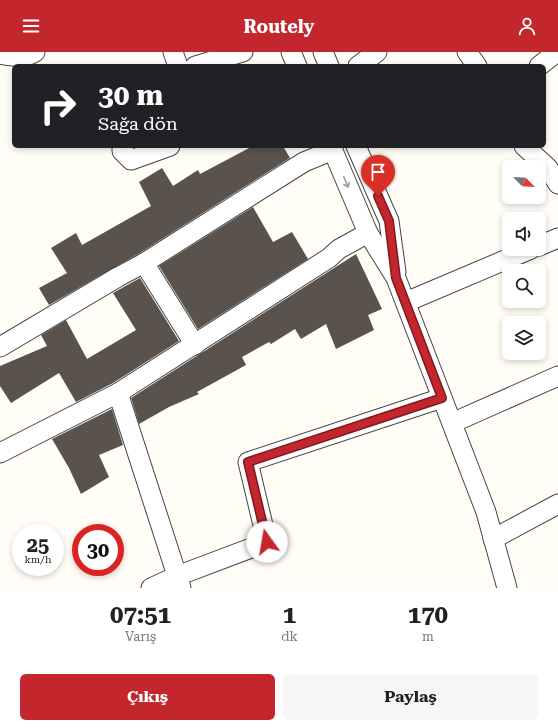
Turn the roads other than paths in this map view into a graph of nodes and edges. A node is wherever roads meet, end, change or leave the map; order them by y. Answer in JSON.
{"nodes":[{"id":1,"x":35,"y":52,"type":"edge"},
{"id":2,"x":173,"y":52,"type":"edge"},
{"id":3,"x":243,"y":52,"type":"edge"},
{"id":4,"x":292,"y":52,"type":"edge"},
{"id":5,"x":323,"y":52,"type":"edge"},
{"id":6,"x":377,"y":52,"type":"edge"},
{"id":7,"x":557,"y":52,"type":"edge"},
{"id":8,"x":0,"y":54,"type":"edge"},
{"id":9,"x":177,"y":64,"type":"edge"},
{"id":10,"x":202,"y":64,"type":"edge"},
{"id":11,"x":296,"y":64,"type":"edge"},
{"id":12,"x":328,"y":64,"type":"edge"},
{"id":13,"x":361,"y":64,"type":"edge"},
{"id":14,"x":541,"y":64,"type":"edge"},
{"id":15,"x":122,"y":148,"type":"edge"},
{"id":16,"x":164,"y":148,"type":"edge"},
{"id":17,"x":332,"y":148,"type":"edge"},
{"id":18,"x":357,"y":148,"type":"edge"},
{"id":19,"x":526,"y":148,"type":"edge"},
{"id":20,"x":544,"y":148,"type":"edge"},
{"id":21,"x":553,"y":176,"type":"edge"},
{"id":22,"x":368,"y":233,"type":"junction"},
{"id":23,"x":558,"y":238,"type":"edge"},
{"id":24,"x":546,"y":243,"type":"edge"},
{"id":25,"x":514,"y":256,"type":"edge"},
{"id":26,"x":144,"y":264,"type":"junction"},
{"id":27,"x":396,"y":278,"type":"junction"},
{"id":28,"x":406,"y":302,"type":"junction"},
{"id":29,"x":195,"y":345,"type":"junction"},
{"id":30,"x":0,"y":347,"type":"edge"},
{"id":31,"x":558,"y":376,"type":"edge"},
{"id":32,"x":118,"y":393,"type":"junction"},
{"id":33,"x":442,"y":398,"type":"junction"},
{"id":34,"x":452,"y":423,"type":"junction"},
{"id":35,"x":0,"y":453,"type":"edge"},
{"id":36,"x":558,"y":504,"type":"edge"},
{"id":37,"x":493,"y":539,"type":"junction"},
{"id":38,"x":180,"y":582,"type":"edge"},
{"id":39,"x":151,"y":588,"type":"edge"},
{"id":40,"x":507,"y":588,"type":"edge"}],
"edges":[{"from":1,"to":8,"type":"street"},
{"from":2,"to":9,"type":"street"},
{"from":3,"to":10,"type":"street"},
{"from":4,"to":11,"type":"street"},
{"from":5,"to":12,"type":"street"},
{"from":6,"to":13,"type":"street"},
{"from":7,"to":14,"type":"street"},
{"from":15,"to":16,"type":"street"},
{"from":17,"to":22,"type":"street","one_way":true},
{"from":17,"to":26,"type":"street"},
{"from":18,"to":27,"type":"street"},
{"from":19,"to":21,"type":"street"},
{"from":20,"to":21,"type":"street"},
{"from":22,"to":27,"type":"street"},
{"from":22,"to":29,"type":"street"},
{"from":23,"to":24,"type":"street"},
{"from":25,"to":28,"type":"street"},
{"from":26,"to":29,"type":"street"},
{"from":26,"to":30,"type":"street"},
{"from":27,"to":28,"type":"street"},
{"from":28,"to":33,"type":"street"},
{"from":29,"to":32,"type":"street"},
{"from":31,"to":34,"type":"street"},
{"from":32,"to":35,"type":"street"},
{"from":32,"to":38,"type":"street"},
{"from":33,"to":34,"type":"street"},
{"from":33,"to":38,"type":"street"},
{"from":34,"to":37,"type":"street"},
{"from":36,"to":37,"type":"street"},
{"from":37,"to":40,"type":"street"},
{"from":38,"to":39,"type":"street"}]}
